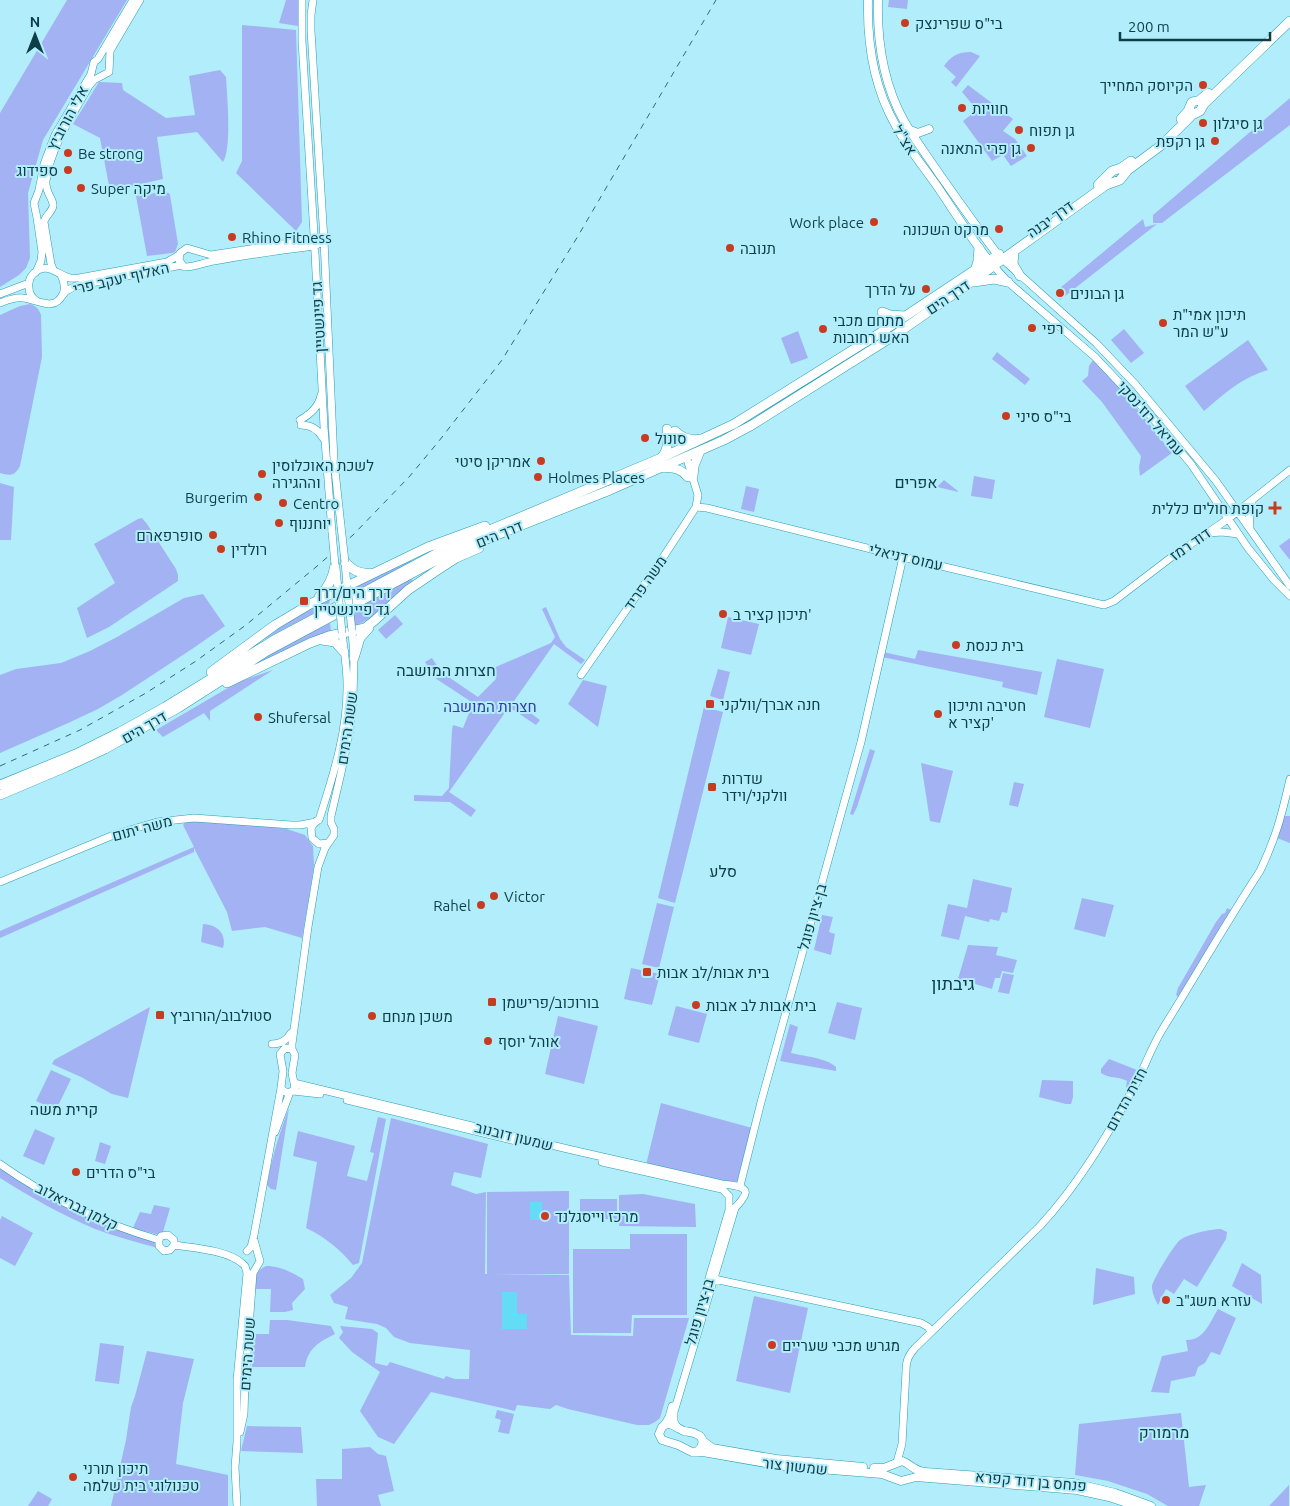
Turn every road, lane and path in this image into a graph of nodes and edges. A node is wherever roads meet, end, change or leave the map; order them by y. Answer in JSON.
{"nodes":[{"id":1,"x":133,"y":0,"type":"edge"},
{"id":2,"x":140,"y":0,"type":"edge"},
{"id":3,"x":302,"y":0,"type":"edge"},
{"id":4,"x":313,"y":0,"type":"edge"},
{"id":5,"x":868,"y":0,"type":"edge"},
{"id":6,"x":878,"y":0,"type":"edge"},
{"id":7,"x":1290,"y":16,"type":"edge"},
{"id":8,"x":1290,"y":21,"type":"edge"},
{"id":9,"x":98,"y":59,"type":"junction"},
{"id":10,"x":109,"y":63,"type":"junction"},
{"id":11,"x":93,"y":67,"type":"junction"},
{"id":12,"x":101,"y":76,"type":"junction"},
{"id":13,"x":1196,"y":107,"type":"junction"},
{"id":14,"x":929,"y":129,"type":"dead end"},
{"id":15,"x":910,"y":130,"type":"junction"},
{"id":16,"x":1115,"y":176,"type":"junction"},
{"id":17,"x":36,"y":198,"type":"junction"},
{"id":18,"x":50,"y":198,"type":"junction"},
{"id":19,"x":36,"y":211,"type":"junction"},
{"id":20,"x":48,"y":213,"type":"junction"},
{"id":21,"x":313,"y":217,"type":"junction"},
{"id":22,"x":324,"y":240,"type":"junction"},
{"id":23,"x":315,"y":242,"type":"junction"},
{"id":24,"x":297,"y":245,"type":"junction"},
{"id":25,"x":979,"y":248,"type":"junction"},
{"id":26,"x":196,"y":251,"type":"junction"},
{"id":27,"x":1014,"y":252,"type":"junction"},
{"id":28,"x":179,"y":255,"type":"junction"},
{"id":29,"x":315,"y":256,"type":"junction"},
{"id":30,"x":1000,"y":257,"type":"junction"},
{"id":31,"x":196,"y":264,"type":"junction"},
{"id":32,"x":991,"y":264,"type":"junction"},
{"id":33,"x":182,"y":265,"type":"junction"},
{"id":34,"x":56,"y":271,"type":"junction"},
{"id":35,"x":975,"y":271,"type":"junction"},
{"id":36,"x":36,"y":272,"type":"junction"},
{"id":37,"x":1020,"y":276,"type":"junction"},
{"id":38,"x":971,"y":282,"type":"junction"},
{"id":39,"x":1008,"y":282,"type":"junction"},
{"id":40,"x":29,"y":283,"type":"junction"},
{"id":41,"x":0,"y":294,"type":"edge"},
{"id":42,"x":62,"y":296,"type":"junction"},
{"id":43,"x":36,"y":301,"type":"junction"},
{"id":44,"x":0,"y":303,"type":"edge"},
{"id":45,"x":905,"y":316,"type":"junction"},
{"id":46,"x":880,"y":333,"type":"junction"},
{"id":47,"x":322,"y":393,"type":"junction"},
{"id":48,"x":704,"y":439,"type":"junction"},
{"id":49,"x":325,"y":443,"type":"junction"},
{"id":50,"x":700,"y":451,"type":"junction"},
{"id":51,"x":683,"y":457,"type":"junction"},
{"id":52,"x":661,"y":458,"type":"junction"},
{"id":53,"x":658,"y":468,"type":"junction"},
{"id":54,"x":1290,"y":470,"type":"edge"},
{"id":55,"x":691,"y":476,"type":"junction"},
{"id":56,"x":610,"y":490,"type":"junction"},
{"id":57,"x":697,"y":492,"type":"junction"},
{"id":58,"x":1252,"y":500,"type":"junction"},
{"id":59,"x":545,"y":507,"type":"junction"},
{"id":60,"x":696,"y":507,"type":"junction"},
{"id":61,"x":707,"y":508,"type":"junction"},
{"id":62,"x":1238,"y":511,"type":"junction"},
{"id":63,"x":1228,"y":519,"type":"junction"},
{"id":64,"x":1251,"y":530,"type":"junction"},
{"id":65,"x":1206,"y":534,"type":"junction"},
{"id":66,"x":1238,"y":534,"type":"junction"},
{"id":67,"x":903,"y":557,"type":"junction"},
{"id":68,"x":345,"y":562,"type":"junction"},
{"id":69,"x":335,"y":565,"type":"junction"},
{"id":70,"x":376,"y":572,"type":"junction"},
{"id":71,"x":347,"y":586,"type":"junction"},
{"id":72,"x":1290,"y":586,"type":"edge"},
{"id":73,"x":338,"y":590,"type":"junction"},
{"id":74,"x":1290,"y":596,"type":"edge"},
{"id":75,"x":1114,"y":601,"type":"joint"},
{"id":76,"x":312,"y":603,"type":"junction"},
{"id":77,"x":374,"y":621,"type":"junction"},
{"id":78,"x":352,"y":631,"type":"junction"},
{"id":79,"x":342,"y":633,"type":"junction"},
{"id":80,"x":316,"y":640,"type":"junction"},
{"id":81,"x":344,"y":652,"type":"junction"},
{"id":82,"x":354,"y":658,"type":"junction"},
{"id":83,"x":581,"y":675,"type":"dead end"},
{"id":84,"x":350,"y":689,"type":"junction"},
{"id":85,"x":165,"y":707,"type":"junction"},
{"id":86,"x":178,"y":708,"type":"junction"},
{"id":87,"x":1290,"y":779,"type":"edge"},
{"id":88,"x":0,"y":785,"type":"edge"},
{"id":89,"x":0,"y":795,"type":"edge"},
{"id":90,"x":317,"y":821,"type":"junction"},
{"id":91,"x":332,"y":823,"type":"junction"},
{"id":92,"x":291,"y":825,"type":"junction"},
{"id":93,"x":314,"y":839,"type":"junction"},
{"id":94,"x":328,"y":843,"type":"junction"},
{"id":95,"x":318,"y":867,"type":"junction"},
{"id":96,"x":0,"y":882,"type":"edge"},
{"id":97,"x":295,"y":1015,"type":"junction"},
{"id":98,"x":291,"y":1033,"type":"junction"},
{"id":99,"x":272,"y":1044,"type":"dead end"},
{"id":100,"x":289,"y":1049,"type":"junction"},
{"id":101,"x":281,"y":1088,"type":"junction"},
{"id":102,"x":292,"y":1089,"type":"junction"},
{"id":103,"x":271,"y":1141,"type":"junction"},
{"id":104,"x":0,"y":1164,"type":"edge"},
{"id":105,"x":737,"y":1186,"type":"junction"},
{"id":106,"x":729,"y":1196,"type":"junction"},
{"id":107,"x":740,"y":1201,"type":"junction"},
{"id":108,"x":254,"y":1235,"type":"junction"},
{"id":109,"x":159,"y":1240,"type":"junction"},
{"id":110,"x":174,"y":1245,"type":"junction"},
{"id":111,"x":246,"y":1252,"type":"junction"},
{"id":112,"x":220,"y":1253,"type":"junction"},
{"id":113,"x":258,"y":1253,"type":"junction"},
{"id":114,"x":244,"y":1265,"type":"junction"},
{"id":115,"x":256,"y":1267,"type":"junction"},
{"id":116,"x":714,"y":1279,"type":"junction"},
{"id":117,"x":932,"y":1332,"type":"junction"},
{"id":118,"x":664,"y":1425,"type":"junction"},
{"id":119,"x":678,"y":1428,"type":"junction"},
{"id":120,"x":238,"y":1442,"type":"junction"},
{"id":121,"x":703,"y":1442,"type":"junction"},
{"id":122,"x":902,"y":1444,"type":"junction"},
{"id":123,"x":696,"y":1452,"type":"junction"},
{"id":124,"x":896,"y":1463,"type":"junction"},
{"id":125,"x":908,"y":1465,"type":"junction"},
{"id":126,"x":894,"y":1478,"type":"junction"},
{"id":127,"x":907,"y":1479,"type":"junction"},
{"id":128,"x":238,"y":1505,"type":"edge"},
{"id":129,"x":1136,"y":1506,"type":"edge"},
{"id":130,"x":1151,"y":1506,"type":"edge"}],
"edges":[{"from":1,"to":9,"type":"street"},
{"from":2,"to":10,"type":"street"},
{"from":3,"to":21,"type":"street","name":"גד פינשטיין"},
{"from":4,"to":22,"type":"street","name":"גד פינשטיין"},
{"from":5,"to":25,"type":"main road","name":"אצ\"ל"},
{"from":6,"to":15,"type":"main road","name":"אצ\"ל"},
{"from":7,"to":13,"type":"main road","name":"דרך יבנה"},
{"from":8,"to":13,"type":"main road","name":"דרך יבנה"},
{"from":9,"to":10,"type":"street"},
{"from":9,"to":11,"type":"street"},
{"from":10,"to":12,"type":"street"},
{"from":11,"to":12,"type":"street"},
{"from":11,"to":17,"type":"street","name":"אלי הורוביץ"},
{"from":12,"to":18,"type":"street","name":"אלי הורוביץ"},
{"from":13,"to":16,"type":"main road","name":"דרך יבנה"},
{"from":14,"to":15,"type":"main road"},
{"from":15,"to":30,"type":"main road","name":"אצ\"ל"},
{"from":16,"to":27,"type":"main road","name":"דרך יבנה"},
{"from":16,"to":30,"type":"main road","name":"דרך יבנה"},
{"from":17,"to":18,"type":"street"},
{"from":17,"to":19,"type":"street"},
{"from":18,"to":20,"type":"street"},
{"from":19,"to":20,"type":"street"},
{"from":19,"to":36,"type":"street"},
{"from":20,"to":34,"type":"street"},
{"from":21,"to":23,"type":"street","name":"גד פינשטיין"},
{"from":21,"to":24,"type":"street"},
{"from":22,"to":23,"type":"street"},
{"from":22,"to":68,"type":"street","name":"גד פינשטיין","bridge":true},
{"from":23,"to":24,"type":"street"},
{"from":23,"to":29,"type":"street","name":"גד פינשטיין"},
{"from":24,"to":26,"type":"street"},
{"from":24,"to":29,"type":"street"},
{"from":24,"to":31,"type":"street"},
{"from":25,"to":32,"type":"main road","name":"אצ\"ל"},
{"from":25,"to":35,"type":"main road"},
{"from":26,"to":28,"type":"street"},
{"from":26,"to":31,"type":"street"},
{"from":27,"to":30,"type":"main road","name":"דרך יבנה"},
{"from":27,"to":37,"type":"main road"},
{"from":28,"to":33,"type":"street"},
{"from":28,"to":34,"type":"street","name":"האלוף יעקב פרי"},
{"from":29,"to":47,"type":"street","name":"גד פינשטיין"},
{"from":30,"to":32,"type":"main road","name":"דרך יבנה"},
{"from":30,"to":37,"type":"street","name":"עמיאל רוז'נסקי"},
{"from":31,"to":33,"type":"street"},
{"from":32,"to":35,"type":"main road","name":"דרך הים"},
{"from":32,"to":38,"type":"main road","name":"דרך הים"},
{"from":32,"to":39,"type":"street","name":"עמיאל רוז'נסקי"},
{"from":33,"to":42,"type":"street","name":"האלוף יעקב פרי"},
{"from":34,"to":36,"type":"street"},
{"from":34,"to":42,"type":"street"},
{"from":35,"to":45,"type":"main road","name":"דרך הים"},
{"from":36,"to":40,"type":"street"},
{"from":37,"to":62,"type":"street","name":"עמיאל רוז'נסקי"},
{"from":38,"to":39,"type":"main road"},
{"from":38,"to":50,"type":"main road","name":"דרך הים"},
{"from":39,"to":63,"type":"street","name":"עמיאל רוז'נסקי"},
{"from":40,"to":41,"type":"street"},
{"from":40,"to":43,"type":"street"},
{"from":42,"to":43,"type":"street"},
{"from":43,"to":44,"type":"street"},
{"from":45,"to":46,"type":"main road","name":"דרך הים"},
{"from":45,"to":46,"type":"main road"},
{"from":46,"to":48,"type":"main road","name":"דרך הים"},
{"from":47,"to":49,"type":"street","name":"גד פינשטיין"},
{"from":47,"to":49,"type":"street"},
{"from":48,"to":52,"type":"main road","name":"דרך הים"},
{"from":48,"to":52,"type":"main road"},
{"from":49,"to":69,"type":"street","name":"גד פינשטיין","bridge":true},
{"from":50,"to":51,"type":"main road","name":"דרך הים"},
{"from":50,"to":55,"type":"main road"},
{"from":51,"to":53,"type":"main road","name":"דרך הים"},
{"from":51,"to":55,"type":"street","name":"משה פריד"},
{"from":52,"to":59,"type":"main road","name":"דרך הים"},
{"from":53,"to":55,"type":"main road"},
{"from":53,"to":56,"type":"main road","name":"דרך הים"},
{"from":54,"to":58,"type":"street","name":"דוד רמז"},
{"from":55,"to":57,"type":"street","name":"משה פריד"},
{"from":56,"to":77,"type":"main road"},
{"from":56,"to":86,"type":"main road","name":"דרך הים"},
{"from":57,"to":60,"type":"street","name":"משה פריד"},
{"from":57,"to":61,"type":"street"},
{"from":58,"to":62,"type":"street","name":"דוד רמז"},
{"from":58,"to":64,"type":"street"},
{"from":59,"to":70,"type":"main road"},
{"from":59,"to":85,"type":"main road","name":"דרך הים"},
{"from":60,"to":61,"type":"street","name":"עמוס דניאלי"},
{"from":60,"to":83,"type":"street","name":"משה פריד"},
{"from":61,"to":67,"type":"street","name":"עמוס דניאלי"},
{"from":62,"to":63,"type":"street","name":"דוד רמז"},
{"from":62,"to":64,"type":"street","name":"עמיאל רוז'נסקי"},
{"from":63,"to":65,"type":"street","name":"דוד רמז"},
{"from":63,"to":66,"type":"street","name":"עמיאל רוז'נסקי"},
{"from":64,"to":72,"type":"street","name":"עמיאל רוז'נסקי"},
{"from":65,"to":66,"type":"street"},
{"from":65,"to":75,"type":"street","name":"דוד רמז"},
{"from":66,"to":74,"type":"street","name":"עמיאל רוז'נסקי"},
{"from":67,"to":75,"type":"street","name":"עמוס דניאלי"},
{"from":67,"to":105,"type":"street","name":"בן-ציון פוגל"},
{"from":68,"to":70,"type":"main road"},
{"from":68,"to":71,"type":"street","name":"גד פינשטיין"},
{"from":69,"to":73,"type":"street","name":"גד פינשטיין"},
{"from":69,"to":76,"type":"main road"},
{"from":70,"to":71,"type":"main road"},
{"from":71,"to":73,"type":"main road","bridge":true},
{"from":71,"to":78,"type":"street","name":"גד פינשטיין","bridge":true},
{"from":73,"to":76,"type":"main road"},
{"from":73,"to":79,"type":"street","name":"גד פינשטיין","bridge":true},
{"from":76,"to":85,"type":"main road"},
{"from":77,"to":78,"type":"main road"},
{"from":77,"to":82,"type":"main road"},
{"from":78,"to":79,"type":"main road","bridge":true},
{"from":78,"to":82,"type":"street","name":"ששת הימים"},
{"from":79,"to":80,"type":"main road"},
{"from":79,"to":81,"type":"street","name":"ששת הימים"},
{"from":80,"to":81,"type":"main road"},
{"from":80,"to":86,"type":"main road"},
{"from":81,"to":84,"type":"street","name":"ששת הימים"},
{"from":82,"to":84,"type":"street","name":"ששת הימים"},
{"from":84,"to":90,"type":"street","name":"ששת הימים"},
{"from":84,"to":91,"type":"street","name":"ששת הימים"},
{"from":85,"to":88,"type":"main road","name":"דרך הים"},
{"from":86,"to":89,"type":"main road","name":"דרך הים"},
{"from":87,"to":117,"type":"street","name":"חזית הדרום"},
{"from":90,"to":91,"type":"street"},
{"from":90,"to":92,"type":"street","name":"משה יתום"},
{"from":90,"to":93,"type":"street"},
{"from":91,"to":94,"type":"street"},
{"from":92,"to":93,"type":"street","name":"משה יתום"},
{"from":92,"to":96,"type":"street","name":"משה יתום"},
{"from":93,"to":94,"type":"street"},
{"from":93,"to":95,"type":"street"},
{"from":94,"to":95,"type":"street"},
{"from":95,"to":97,"type":"street"},
{"from":97,"to":98,"type":"street"},
{"from":97,"to":100,"type":"street"},
{"from":98,"to":99,"type":"street"},
{"from":98,"to":100,"type":"street"},
{"from":100,"to":101,"type":"street"},
{"from":100,"to":102,"type":"street"},
{"from":101,"to":102,"type":"street"},
{"from":101,"to":103,"type":"street"},
{"from":102,"to":103,"type":"street"},
{"from":102,"to":105,"type":"street","name":"שמעון דובנוב"},
{"from":102,"to":106,"type":"street","name":"שמעון דובנוב"},
{"from":103,"to":108,"type":"street"},
{"from":104,"to":109,"type":"street","name":"קלמן גבריאלוב"},
{"from":105,"to":106,"type":"street"},
{"from":105,"to":107,"type":"street"},
{"from":106,"to":107,"type":"street"},
{"from":106,"to":118,"type":"street","name":"בן-ציון פוגל"},
{"from":107,"to":116,"type":"street","name":"בן-ציון פוגל"},
{"from":108,"to":111,"type":"street"},
{"from":108,"to":113,"type":"street"},
{"from":109,"to":110,"type":"street"},
{"from":109,"to":110,"type":"street"},
{"from":110,"to":112,"type":"street"},
{"from":111,"to":112,"type":"street"},
{"from":111,"to":113,"type":"street"},
{"from":111,"to":114,"type":"street"},
{"from":112,"to":114,"type":"street"},
{"from":113,"to":115,"type":"street"},
{"from":114,"to":115,"type":"street"},
{"from":114,"to":120,"type":"street","name":"ששת הימים"},
{"from":115,"to":120,"type":"street","name":"ששת הימים"},
{"from":116,"to":117,"type":"street","name":"בן-ציון פוגל"},
{"from":116,"to":119,"type":"street","name":"בן-ציון פוגל"},
{"from":117,"to":122,"type":"street","name":"חזית הדרום"},
{"from":118,"to":119,"type":"main road","name":"שמשון צור"},
{"from":118,"to":123,"type":"main road","name":"שמשון צור"},
{"from":119,"to":121,"type":"main road","name":"שמשון צור"},
{"from":120,"to":128,"type":"street","name":"ששת הימים"},
{"from":121,"to":123,"type":"main road"},
{"from":121,"to":124,"type":"main road","name":"שמשון צור"},
{"from":122,"to":124,"type":"street"},
{"from":122,"to":125,"type":"street"},
{"from":123,"to":126,"type":"main road","name":"שמשון צור"},
{"from":124,"to":125,"type":"main road"},
{"from":124,"to":126,"type":"main road"},
{"from":125,"to":127,"type":"main road"},
{"from":125,"to":130,"type":"main road","name":"פנחס בן דוד קפרא"},
{"from":126,"to":127,"type":"main road"},
{"from":127,"to":129,"type":"main road","name":"פנחס בן דוד קפרא"}]}
